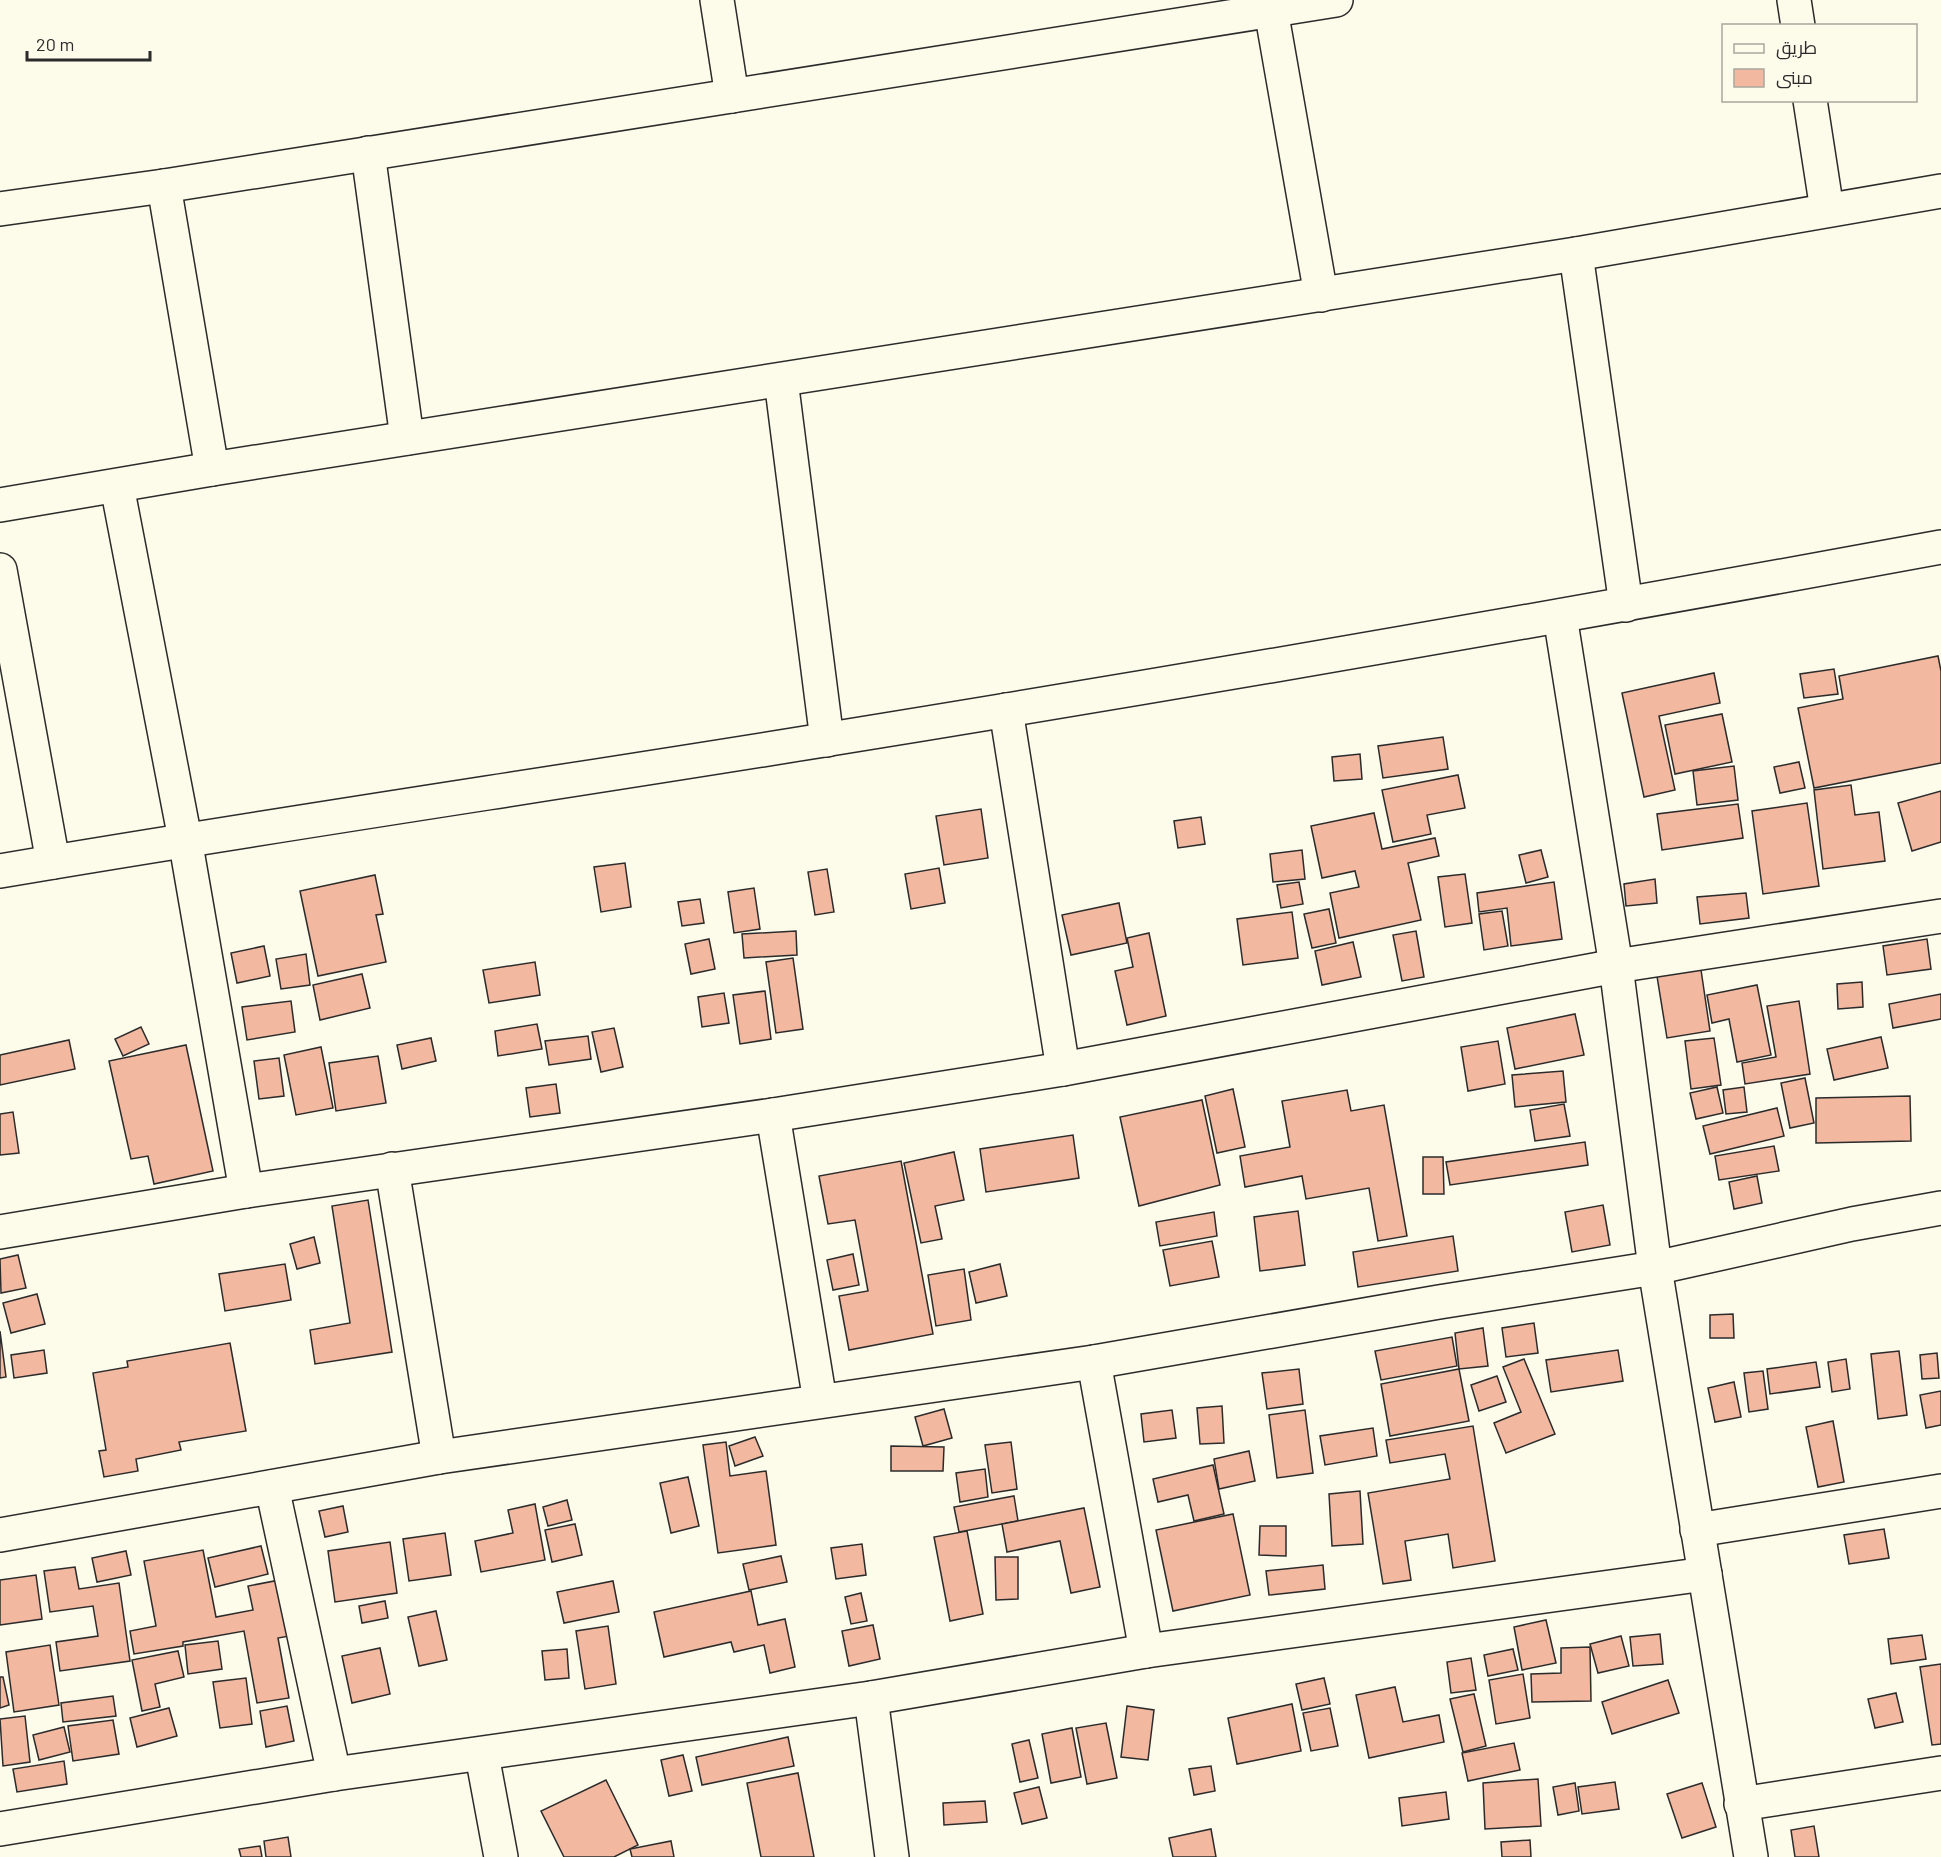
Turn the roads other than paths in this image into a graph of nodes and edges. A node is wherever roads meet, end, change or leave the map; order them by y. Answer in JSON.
{"nodes":[{"id":1,"x":717,"y":0,"type":"edge"},
{"id":2,"x":1336,"y":0,"type":"edge"},
{"id":3,"x":1794,"y":0,"type":"edge"},
{"id":4,"x":1271,"y":10,"type":"junction"},
{"id":5,"x":1798,"y":24,"type":"edge"},
{"id":6,"x":732,"y":96,"type":"junction"},
{"id":7,"x":1810,"y":102,"type":"edge"},
{"id":8,"x":368,"y":153,"type":"junction"},
{"id":9,"x":164,"y":186,"type":"junction"},
{"id":10,"x":1941,"y":190,"type":"edge"},
{"id":11,"x":0,"y":209,"type":"edge"},
{"id":12,"x":1827,"y":210,"type":"junction"},
{"id":13,"x":1576,"y":254,"type":"junction"},
{"id":14,"x":1321,"y":295,"type":"junction"},
{"id":15,"x":781,"y":380,"type":"junction"},
{"id":16,"x":407,"y":438,"type":"junction"},
{"id":17,"x":212,"y":469,"type":"junction"},
{"id":18,"x":117,"y":486,"type":"junction"},
{"id":19,"x":0,"y":505,"type":"edge"},
{"id":20,"x":1941,"y":548,"type":"edge"},
{"id":21,"x":0,"y":570,"type":"edge"},
{"id":22,"x":1626,"y":605,"type":"junction"},
{"id":23,"x":1560,"y":616,"type":"junction"},
{"id":24,"x":1006,"y":710,"type":"junction"},
{"id":25,"x":826,"y":740,"type":"junction"},
{"id":26,"x":185,"y":840,"type":"junction"},
{"id":27,"x":53,"y":862,"type":"junction"},
{"id":28,"x":0,"y":871,"type":"edge"},
{"id":29,"x":1941,"y":916,"type":"edge"},
{"id":30,"x":1616,"y":966,"type":"junction"},
{"id":31,"x":1064,"y":1069,"type":"junction"},
{"id":32,"x":773,"y":1115,"type":"junction"},
{"id":33,"x":392,"y":1169,"type":"junction"},
{"id":34,"x":246,"y":1191,"type":"junction"},
{"id":35,"x":1941,"y":1208,"type":"edge"},
{"id":36,"x":0,"y":1232,"type":"edge"},
{"id":37,"x":1655,"y":1268,"type":"junction"},
{"id":38,"x":1094,"y":1362,"type":"junction"},
{"id":39,"x":820,"y":1401,"type":"junction"},
{"id":40,"x":439,"y":1457,"type":"junction"},
{"id":41,"x":272,"y":1487,"type":"junction"},
{"id":42,"x":1941,"y":1491,"type":"edge"},
{"id":43,"x":1698,"y":1530,"type":"junction"},
{"id":44,"x":0,"y":1535,"type":"edge"},
{"id":45,"x":1705,"y":1574,"type":"junction"},
{"id":46,"x":1146,"y":1652,"type":"junction"},
{"id":47,"x":871,"y":1698,"type":"junction"},
{"id":48,"x":482,"y":1755,"type":"junction"},
{"id":49,"x":1941,"y":1773,"type":"edge"},
{"id":50,"x":334,"y":1774,"type":"junction"},
{"id":51,"x":1741,"y":1804,"type":"junction"},
{"id":52,"x":0,"y":1829,"type":"edge"},
{"id":53,"x":1746,"y":1856,"type":"edge"},
{"id":54,"x":501,"y":1857,"type":"edge"},
{"id":55,"x":891,"y":1857,"type":"edge"}],
"edges":[{"from":1,"to":6,"type":"street"},
{"from":2,"to":4,"type":"street"},
{"from":3,"to":5,"type":"street"},
{"from":4,"to":6,"type":"street"},
{"from":4,"to":14,"type":"street"},
{"from":6,"to":8,"type":"street"},
{"from":7,"to":12,"type":"street"},
{"from":8,"to":9,"type":"street"},
{"from":8,"to":16,"type":"street"},
{"from":9,"to":11,"type":"street"},
{"from":9,"to":17,"type":"street"},
{"from":10,"to":12,"type":"street"},
{"from":12,"to":13,"type":"street"},
{"from":13,"to":14,"type":"street"},
{"from":13,"to":22,"type":"street"},
{"from":14,"to":15,"type":"street"},
{"from":15,"to":16,"type":"street"},
{"from":15,"to":25,"type":"street"},
{"from":16,"to":17,"type":"street"},
{"from":17,"to":18,"type":"street"},
{"from":18,"to":19,"type":"street"},
{"from":18,"to":26,"type":"street"},
{"from":20,"to":22,"type":"street"},
{"from":21,"to":27,"type":"street"},
{"from":22,"to":23,"type":"street"},
{"from":23,"to":24,"type":"street"},
{"from":23,"to":30,"type":"street"},
{"from":24,"to":25,"type":"street"},
{"from":24,"to":31,"type":"street"},
{"from":25,"to":26,"type":"street"},
{"from":26,"to":27,"type":"street"},
{"from":26,"to":34,"type":"street"},
{"from":27,"to":28,"type":"street"},
{"from":29,"to":30,"type":"street"},
{"from":30,"to":31,"type":"street"},
{"from":30,"to":37,"type":"street"},
{"from":31,"to":32,"type":"street"},
{"from":32,"to":33,"type":"street"},
{"from":32,"to":39,"type":"street"},
{"from":33,"to":34,"type":"street"},
{"from":33,"to":40,"type":"street"},
{"from":34,"to":36,"type":"street"},
{"from":35,"to":37,"type":"street"},
{"from":37,"to":38,"type":"street"},
{"from":37,"to":43,"type":"street"},
{"from":38,"to":39,"type":"street"},
{"from":38,"to":46,"type":"street"},
{"from":39,"to":40,"type":"street"},
{"from":40,"to":41,"type":"street"},
{"from":41,"to":44,"type":"street"},
{"from":41,"to":50,"type":"street"},
{"from":42,"to":43,"type":"street"},
{"from":43,"to":45,"type":"street"},
{"from":45,"to":46,"type":"street"},
{"from":45,"to":51,"type":"street"},
{"from":46,"to":47,"type":"street"},
{"from":47,"to":48,"type":"street"},
{"from":47,"to":55,"type":"street"},
{"from":48,"to":50,"type":"street"},
{"from":48,"to":54,"type":"street"},
{"from":49,"to":51,"type":"street"},
{"from":50,"to":52,"type":"street"},
{"from":51,"to":53,"type":"street"}]}
